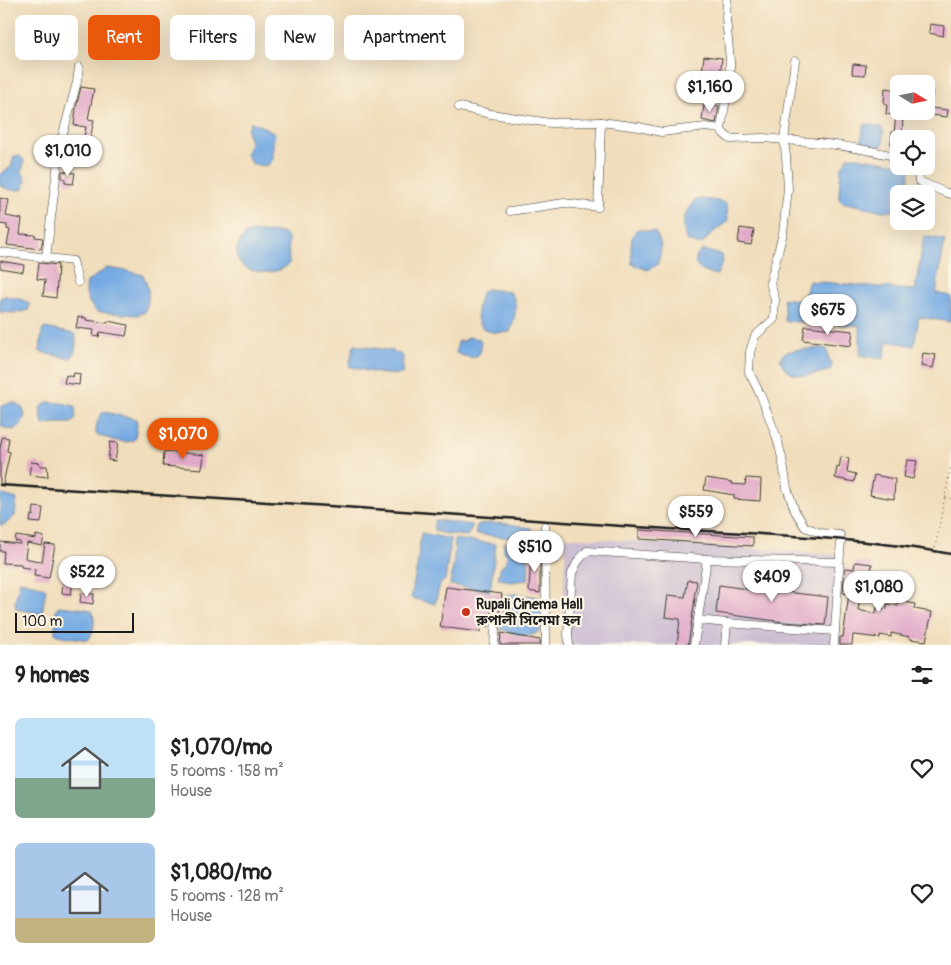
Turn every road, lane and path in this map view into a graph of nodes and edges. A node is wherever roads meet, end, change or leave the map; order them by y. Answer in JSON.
{"nodes":[{"id":1,"x":727,"y":0,"type":"edge"},
{"id":2,"x":795,"y":61,"type":"dead end"},
{"id":3,"x":80,"y":67,"type":"dead end"},
{"id":4,"x":459,"y":107,"type":"dead end"},
{"id":5,"x":601,"y":122,"type":"junction"},
{"id":6,"x":721,"y":129,"type":"junction"},
{"id":7,"x":784,"y":140,"type":"junction"},
{"id":8,"x":890,"y":155,"type":"edge"},
{"id":9,"x":918,"y":175,"type":"edge"},
{"id":10,"x":951,"y":194,"type":"edge"},
{"id":11,"x":510,"y":211,"type":"dead end"},
{"id":12,"x":0,"y":252,"type":"edge"},
{"id":13,"x":46,"y":258,"type":"junction"},
{"id":14,"x":78,"y":282,"type":"dead end"},
{"id":15,"x":951,"y":465,"type":"edge"},
{"id":16,"x":945,"y":497,"type":"junction"},
{"id":17,"x":951,"y":498,"type":"edge"},
{"id":18,"x":545,"y":526,"type":"dead end"},
{"id":19,"x":935,"y":548,"type":"dead end"},
{"id":20,"x":708,"y":559,"type":"junction"},
{"id":21,"x":840,"y":562,"type":"junction"},
{"id":22,"x":496,"y":619,"type":"dead end"},
{"id":23,"x":698,"y":620,"type":"junction"},
{"id":24,"x":727,"y":623,"type":"junction"},
{"id":25,"x":835,"y":631,"type":"junction"},
{"id":26,"x":494,"y":645,"type":"edge"},
{"id":27,"x":546,"y":645,"type":"edge"},
{"id":28,"x":569,"y":645,"type":"edge"},
{"id":29,"x":694,"y":645,"type":"edge"},
{"id":30,"x":725,"y":645,"type":"edge"},
{"id":31,"x":834,"y":645,"type":"edge"}],
"edges":[{"from":1,"to":6,"type":"street"},
{"from":2,"to":7,"type":"street"},
{"from":3,"to":13,"type":"street"},
{"from":4,"to":5,"type":"street"},
{"from":5,"to":6,"type":"street"},
{"from":5,"to":11,"type":"street"},
{"from":6,"to":7,"type":"street"},
{"from":7,"to":8,"type":"street"},
{"from":7,"to":21,"type":"street"},
{"from":9,"to":10,"type":"street"},
{"from":12,"to":13,"type":"street"},
{"from":13,"to":14,"type":"street"},
{"from":15,"to":16,"type":"path"},
{"from":16,"to":17,"type":"path"},
{"from":16,"to":19,"type":"path"},
{"from":18,"to":27,"type":"street"},
{"from":20,"to":21,"type":"street"},
{"from":20,"to":23,"type":"street"},
{"from":20,"to":28,"type":"street"},
{"from":21,"to":25,"type":"street"},
{"from":22,"to":26,"type":"street"},
{"from":23,"to":24,"type":"street"},
{"from":23,"to":29,"type":"street"},
{"from":24,"to":25,"type":"street"},
{"from":24,"to":30,"type":"street"},
{"from":25,"to":31,"type":"street"}]}
